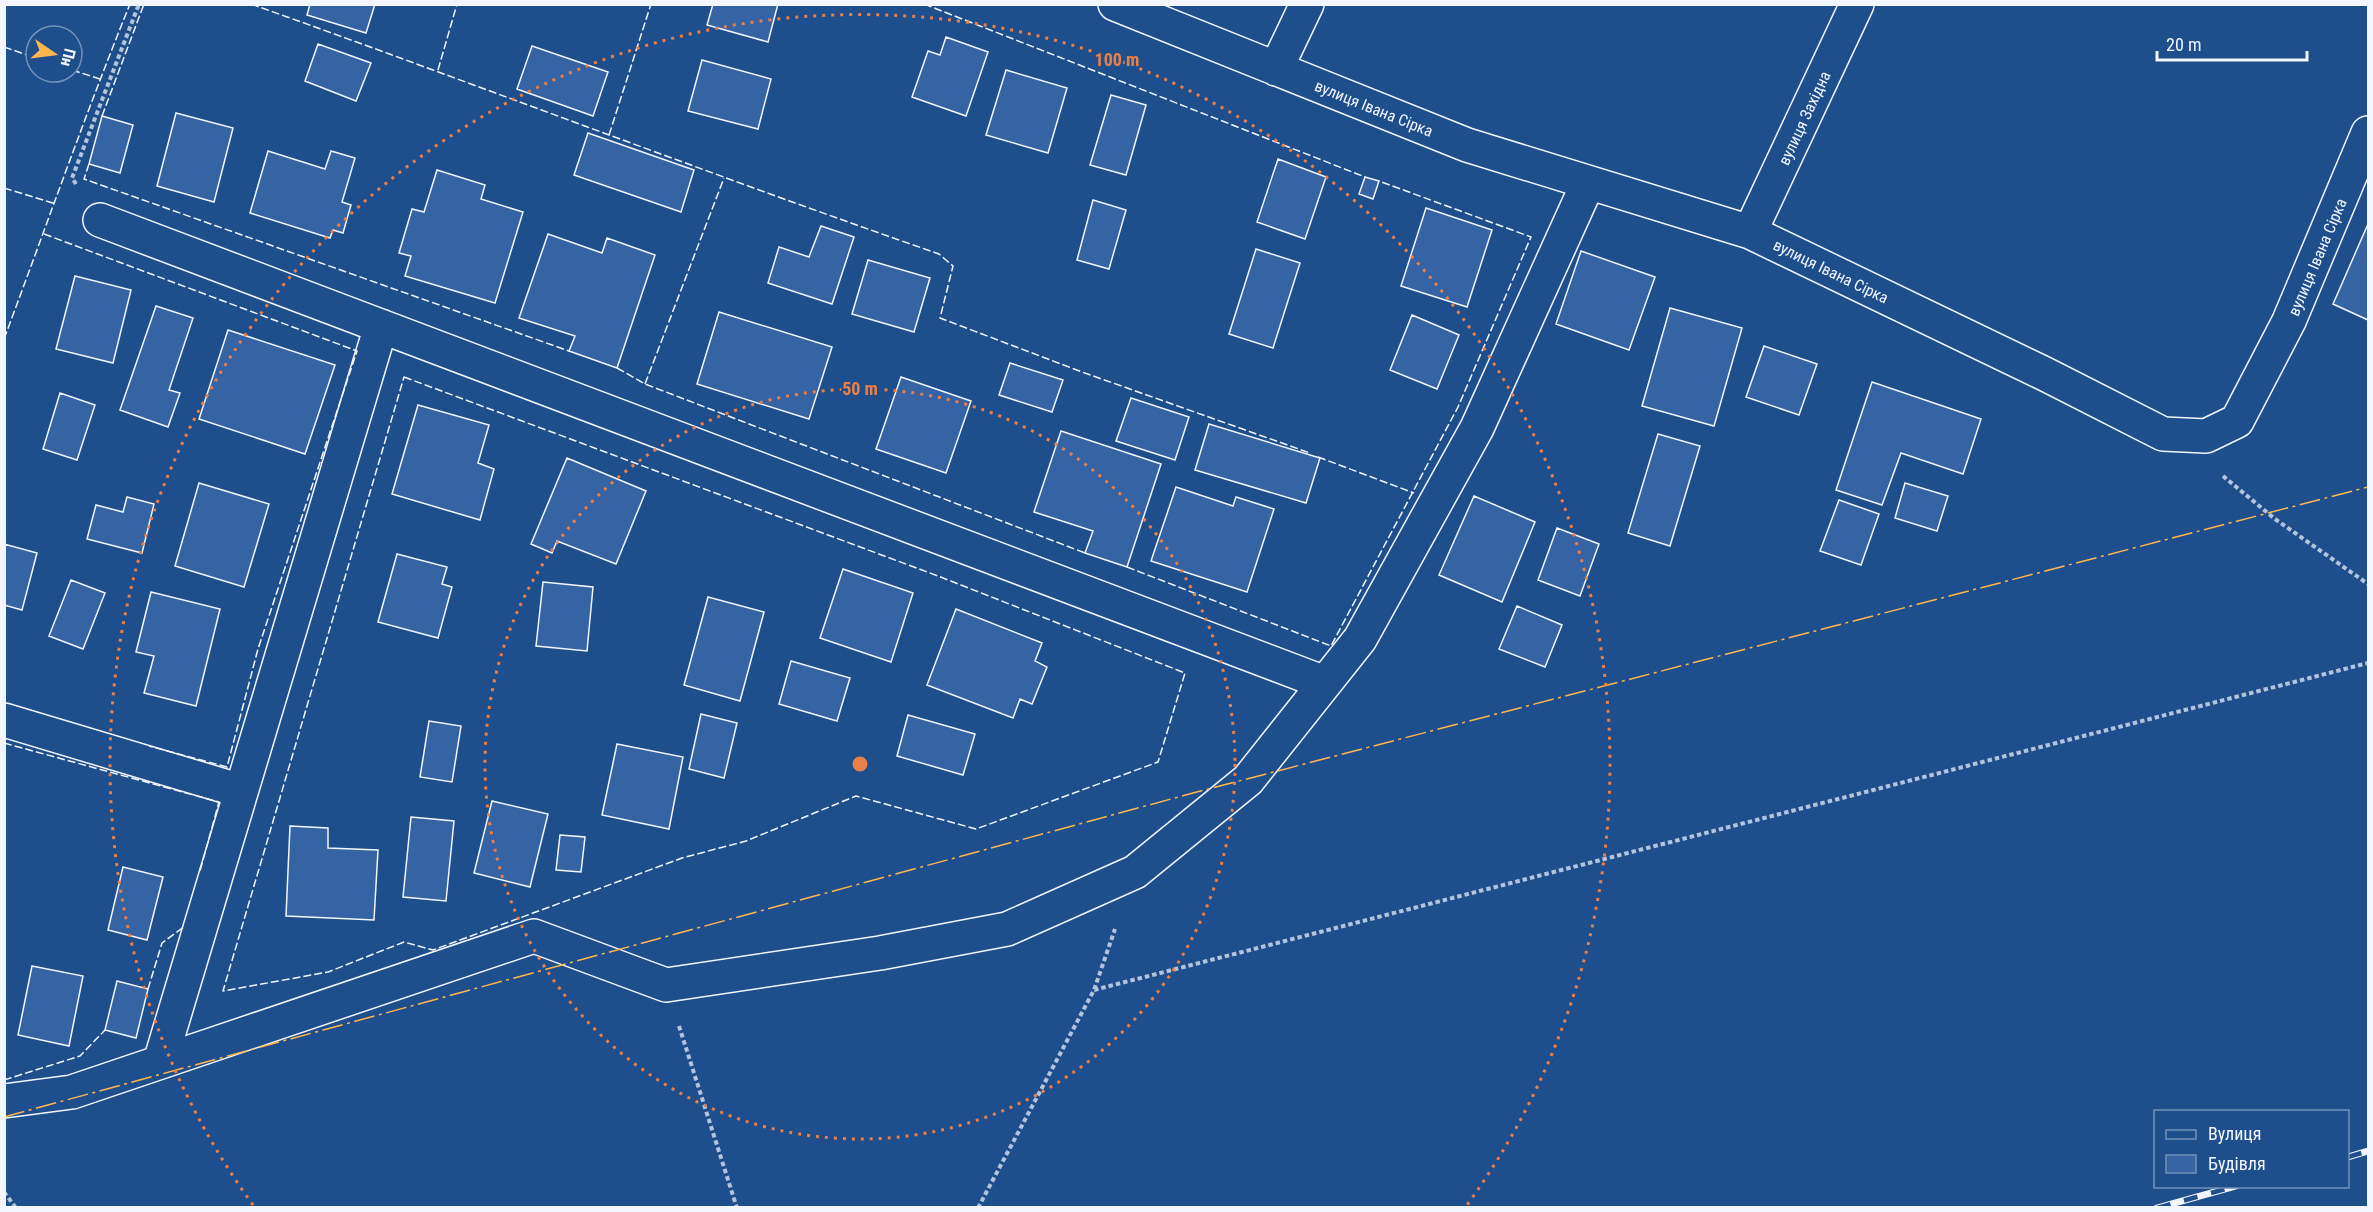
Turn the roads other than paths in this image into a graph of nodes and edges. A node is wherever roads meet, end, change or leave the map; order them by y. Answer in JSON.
{"nodes":[{"id":1,"x":1115,"y":4,"type":"edge"},
{"id":2,"x":1307,"y":4,"type":"edge"},
{"id":3,"x":1857,"y":4,"type":"edge"},
{"id":4,"x":1276,"y":69,"type":"junction"},
{"id":5,"x":2368,"y":133,"type":"edge"},
{"id":6,"x":1588,"y":183,"type":"junction"},
{"id":7,"x":100,"y":220,"type":"road end"},
{"id":8,"x":1750,"y":232,"type":"junction"},
{"id":9,"x":381,"y":326,"type":"junction"},
{"id":10,"x":1325,"y":683,"type":"junction"},
{"id":11,"x":4,"y":720,"type":"edge"},
{"id":12,"x":241,"y":791,"type":"junction"},
{"id":13,"x":160,"y":1062,"type":"junction"},
{"id":14,"x":4,"y":1101,"type":"edge"}],
"edges":[{"from":1,"to":4,"type":"street","name":"вулиця Івана Сірка"},
{"from":2,"to":4,"type":"street"},
{"from":3,"to":8,"type":"street","name":"вулиця Західна"},
{"from":4,"to":6,"type":"street","name":"вулиця Івана Сірка"},
{"from":5,"to":8,"type":"street","name":"вулиця Івана Сірка"},
{"from":6,"to":8,"type":"street","name":"вулиця Івана Сірка"},
{"from":6,"to":10,"type":"street"},
{"from":7,"to":9,"type":"street"},
{"from":9,"to":10,"type":"street"},
{"from":9,"to":12,"type":"street"},
{"from":10,"to":13,"type":"street"},
{"from":11,"to":12,"type":"street"},
{"from":12,"to":13,"type":"street"},
{"from":13,"to":14,"type":"street"}]}
